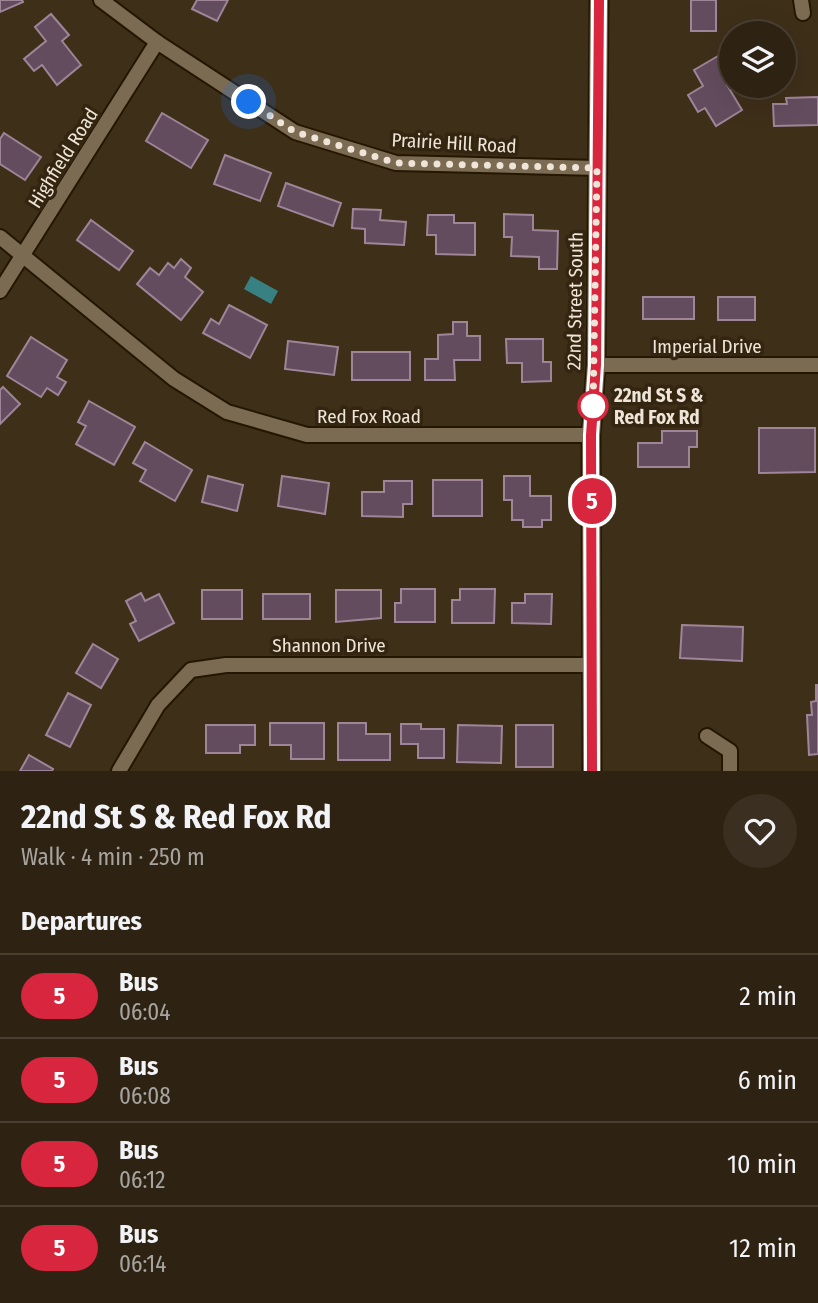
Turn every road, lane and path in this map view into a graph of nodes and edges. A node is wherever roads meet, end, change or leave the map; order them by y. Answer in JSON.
{"nodes":[{"id":1,"x":101,"y":0,"type":"edge"},
{"id":2,"x":599,"y":0,"type":"edge"},
{"id":3,"x":157,"y":43,"type":"junction"},
{"id":4,"x":597,"y":168,"type":"junction"},
{"id":5,"x":0,"y":237,"type":"edge"},
{"id":6,"x":25,"y":257,"type":"junction"},
{"id":7,"x":0,"y":292,"type":"edge"},
{"id":8,"x":596,"y":365,"type":"junction"},
{"id":9,"x":818,"y":365,"type":"edge"},
{"id":10,"x":591,"y":435,"type":"junction"},
{"id":11,"x":593,"y":665,"type":"junction"},
{"id":12,"x":707,"y":736,"type":"dead end"},
{"id":13,"x":119,"y":771,"type":"edge"},
{"id":14,"x":592,"y":771,"type":"edge"},
{"id":15,"x":730,"y":771,"type":"edge"}],
"edges":[{"from":1,"to":3,"type":"street","name":"Prairie Hill Road"},
{"from":2,"to":4,"type":"street","name":"22nd Street South"},
{"from":3,"to":4,"type":"street","name":"Prairie Hill Road"},
{"from":3,"to":6,"type":"street","name":"Highfield Road"},
{"from":4,"to":8,"type":"street","name":"22nd Street South"},
{"from":5,"to":6,"type":"street","name":"Red Fox Road"},
{"from":6,"to":7,"type":"street","name":"Highfield Road"},
{"from":6,"to":10,"type":"street","name":"Red Fox Road"},
{"from":8,"to":9,"type":"street","name":"Imperial Drive"},
{"from":8,"to":10,"type":"street","name":"22nd Street South"},
{"from":10,"to":11,"type":"street","name":"22nd Street South"},
{"from":11,"to":13,"type":"street","name":"Shannon Drive"},
{"from":11,"to":14,"type":"street","name":"22nd Street South"},
{"from":12,"to":15,"type":"street"}]}
